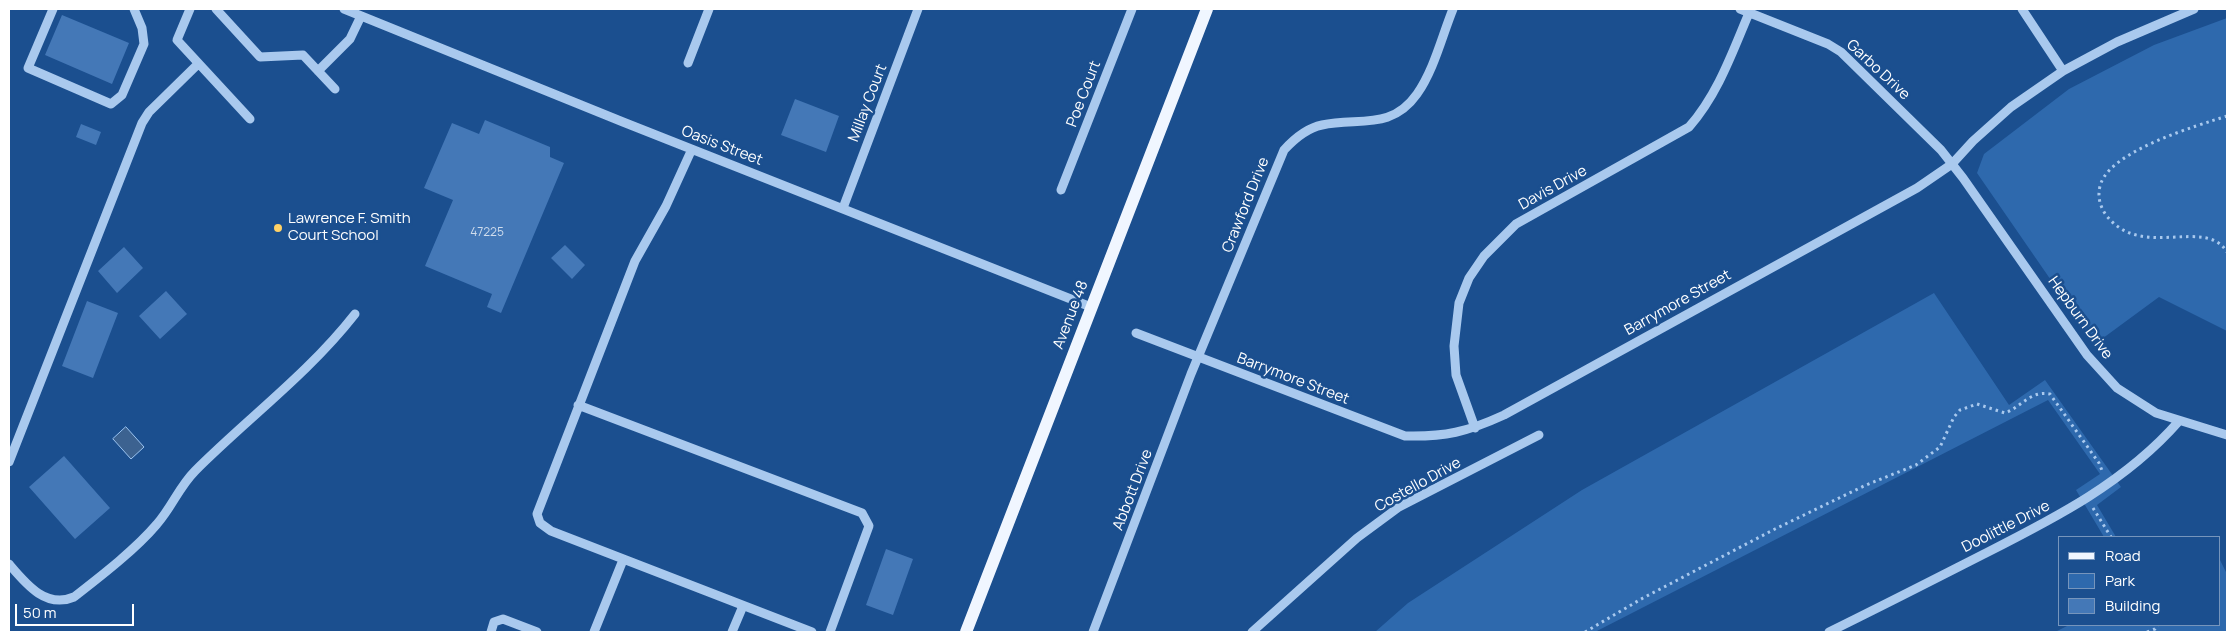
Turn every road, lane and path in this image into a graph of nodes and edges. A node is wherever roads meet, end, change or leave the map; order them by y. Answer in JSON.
{"nodes":[{"id":1,"x":53,"y":9,"type":"edge"},
{"id":2,"x":134,"y":9,"type":"edge"},
{"id":3,"x":190,"y":9,"type":"edge"},
{"id":4,"x":216,"y":9,"type":"edge"},
{"id":5,"x":344,"y":9,"type":"edge"},
{"id":6,"x":709,"y":9,"type":"edge"},
{"id":7,"x":918,"y":9,"type":"edge"},
{"id":8,"x":1132,"y":9,"type":"edge"},
{"id":9,"x":1207,"y":9,"type":"edge"},
{"id":10,"x":1453,"y":9,"type":"edge"},
{"id":11,"x":1740,"y":9,"type":"edge"},
{"id":12,"x":2022,"y":9,"type":"edge"},
{"id":13,"x":2194,"y":9,"type":"edge"},
{"id":14,"x":1750,"y":13,"type":"junction"},
{"id":15,"x":361,"y":16,"type":"junction"},
{"id":16,"x":688,"y":63,"type":"dead end"},
{"id":17,"x":198,"y":64,"type":"junction"},
{"id":18,"x":318,"y":71,"type":"junction"},
{"id":19,"x":2063,"y":71,"type":"junction"},
{"id":20,"x":335,"y":89,"type":"dead end"},
{"id":21,"x":2227,"y":116,"type":"edge"},
{"id":22,"x":250,"y":119,"type":"dead end"},
{"id":23,"x":692,"y":149,"type":"junction"},
{"id":24,"x":1952,"y":164,"type":"junction"},
{"id":25,"x":1061,"y":190,"type":"dead end"},
{"id":26,"x":843,"y":208,"type":"junction"},
{"id":27,"x":2227,"y":252,"type":"edge"},
{"id":28,"x":1091,"y":307,"type":"junction"},
{"id":29,"x":355,"y":314,"type":"dead end"},
{"id":30,"x":1136,"y":333,"type":"dead end"},
{"id":31,"x":1198,"y":358,"type":"junction"},
{"id":32,"x":578,"y":405,"type":"junction"},
{"id":33,"x":2178,"y":421,"type":"junction"},
{"id":34,"x":1475,"y":428,"type":"junction"},
{"id":35,"x":1539,"y":435,"type":"dead end"},
{"id":36,"x":2227,"y":435,"type":"edge"},
{"id":37,"x":9,"y":462,"type":"edge"},
{"id":38,"x":2097,"y":491,"type":"junction"},
{"id":39,"x":2109,"y":536,"type":"edge"},
{"id":40,"x":623,"y":560,"type":"junction"},
{"id":41,"x":9,"y":564,"type":"edge"},
{"id":42,"x":742,"y":606,"type":"junction"},
{"id":43,"x":491,"y":632,"type":"edge"},
{"id":44,"x":536,"y":632,"type":"edge"},
{"id":45,"x":594,"y":632,"type":"edge"},
{"id":46,"x":732,"y":632,"type":"edge"},
{"id":47,"x":812,"y":632,"type":"edge"},
{"id":48,"x":830,"y":632,"type":"edge"},
{"id":49,"x":966,"y":632,"type":"edge"},
{"id":50,"x":1093,"y":632,"type":"edge"},
{"id":51,"x":1252,"y":632,"type":"edge"},
{"id":52,"x":1585,"y":632,"type":"edge"},
{"id":53,"x":1829,"y":632,"type":"edge"}],
"edges":[{"from":1,"to":2,"type":"street"},
{"from":3,"to":17,"type":"street"},
{"from":4,"to":18,"type":"street"},
{"from":5,"to":15,"type":"street","name":"Oasis Street"},
{"from":6,"to":16,"type":"street"},
{"from":7,"to":26,"type":"street","name":"Millay Court"},
{"from":8,"to":25,"type":"street","name":"Poe Court"},
{"from":9,"to":28,"type":"main road","name":"Avenue 48"},
{"from":10,"to":31,"type":"street","name":"Crawford Drive"},
{"from":11,"to":14,"type":"street","name":"Garbo Drive"},
{"from":12,"to":19,"type":"street"},
{"from":13,"to":19,"type":"street","name":"Barrymore Street"},
{"from":14,"to":24,"type":"street","name":"Garbo Drive"},
{"from":14,"to":34,"type":"street","name":"Davis Drive"},
{"from":15,"to":18,"type":"street"},
{"from":15,"to":23,"type":"street","name":"Oasis Street"},
{"from":17,"to":22,"type":"street"},
{"from":17,"to":37,"type":"street"},
{"from":18,"to":20,"type":"street"},
{"from":19,"to":24,"type":"street","name":"Barrymore Street"},
{"from":21,"to":27,"type":"path"},
{"from":23,"to":26,"type":"street","name":"Oasis Street"},
{"from":23,"to":32,"type":"street"},
{"from":24,"to":33,"type":"street","name":"Hepburn Drive"},
{"from":24,"to":34,"type":"street","name":"Barrymore Street"},
{"from":26,"to":28,"type":"street","name":"Oasis Street"},
{"from":28,"to":49,"type":"main road","name":"Avenue 48"},
{"from":29,"to":41,"type":"street"},
{"from":30,"to":31,"type":"street","name":"Barrymore Street"},
{"from":31,"to":34,"type":"street","name":"Barrymore Street"},
{"from":31,"to":50,"type":"street","name":"Abbott Drive"},
{"from":32,"to":40,"type":"street"},
{"from":32,"to":48,"type":"street"},
{"from":33,"to":36,"type":"street","name":"Hepburn Drive"},
{"from":33,"to":38,"type":"street","name":"Doolittle Drive"},
{"from":35,"to":51,"type":"street","name":"Costello Drive"},
{"from":38,"to":39,"type":"path"},
{"from":38,"to":52,"type":"path"},
{"from":38,"to":53,"type":"street","name":"Doolittle Drive"},
{"from":40,"to":42,"type":"street"},
{"from":40,"to":45,"type":"street"},
{"from":42,"to":46,"type":"street"},
{"from":42,"to":47,"type":"street"},
{"from":43,"to":44,"type":"street"}]}
